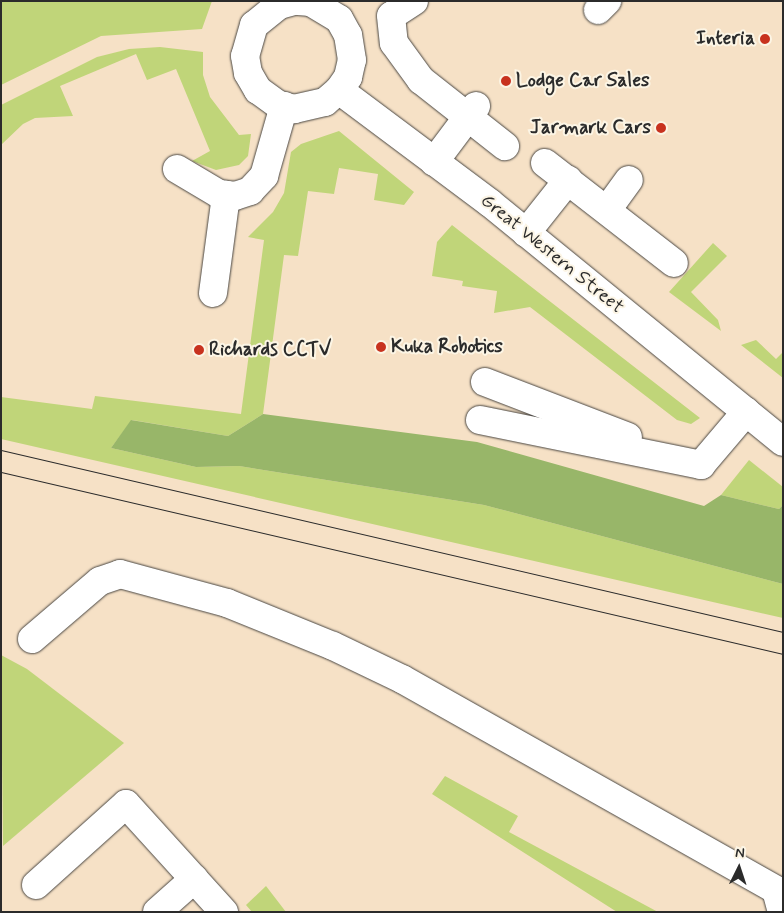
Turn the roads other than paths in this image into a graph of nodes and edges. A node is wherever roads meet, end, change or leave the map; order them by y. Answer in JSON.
{"nodes":[{"id":1,"x":295,"y":1,"type":"edge"},
{"id":2,"x":414,"y":1,"type":"edge"},
{"id":3,"x":327,"y":5,"type":"edge"},
{"id":4,"x":339,"y":90,"type":"junction"},
{"id":5,"x":284,"y":106,"type":"junction"},
{"id":6,"x":472,"y":111,"type":"junction"},
{"id":7,"x":505,"y":146,"type":"dead end"},
{"id":8,"x":434,"y":162,"type":"junction"},
{"id":9,"x":545,"y":162,"type":"dead end"},
{"id":10,"x":177,"y":169,"type":"dead end"},
{"id":11,"x":568,"y":180,"type":"junction"},
{"id":12,"x":628,"y":180,"type":"dead end"},
{"id":13,"x":226,"y":195,"type":"junction"},
{"id":14,"x":606,"y":210,"type":"junction"},
{"id":15,"x":526,"y":233,"type":"junction"},
{"id":16,"x":674,"y":263,"type":"dead end"},
{"id":17,"x":212,"y":293,"type":"dead end"},
{"id":18,"x":485,"y":382,"type":"dead end"},
{"id":19,"x":480,"y":420,"type":"dead end"},
{"id":20,"x":763,"y":423,"type":"edge"},
{"id":21,"x":783,"y":442,"type":"edge"},
{"id":22,"x":701,"y":465,"type":"junction"},
{"id":23,"x":32,"y":639,"type":"dead end"},
{"id":24,"x":194,"y":879,"type":"junction"},
{"id":25,"x":36,"y":885,"type":"dead end"},
{"id":26,"x":157,"y":912,"type":"edge"},
{"id":27,"x":224,"y":912,"type":"edge"},
{"id":28,"x":782,"y":912,"type":"edge"}],
"edges":[{"from":1,"to":3,"type":"street"},
{"from":1,"to":5,"type":"street"},
{"from":2,"to":6,"type":"street"},
{"from":3,"to":4,"type":"street"},
{"from":4,"to":5,"type":"street"},
{"from":4,"to":8,"type":"street","name":"Great Western Street"},
{"from":5,"to":13,"type":"street"},
{"from":6,"to":7,"type":"street"},
{"from":6,"to":8,"type":"street"},
{"from":8,"to":15,"type":"street","name":"Great Western Street"},
{"from":9,"to":11,"type":"street"},
{"from":10,"to":13,"type":"street"},
{"from":11,"to":14,"type":"street"},
{"from":11,"to":15,"type":"street"},
{"from":12,"to":14,"type":"street"},
{"from":13,"to":17,"type":"street"},
{"from":14,"to":16,"type":"street"},
{"from":15,"to":20,"type":"street","name":"Great Western Street"},
{"from":18,"to":22,"type":"street"},
{"from":19,"to":22,"type":"street"},
{"from":20,"to":21,"type":"street","name":"Great Western Street"},
{"from":20,"to":22,"type":"street"},
{"from":23,"to":28,"type":"street"},
{"from":24,"to":25,"type":"street"},
{"from":24,"to":26,"type":"street"},
{"from":24,"to":27,"type":"street"}]}
